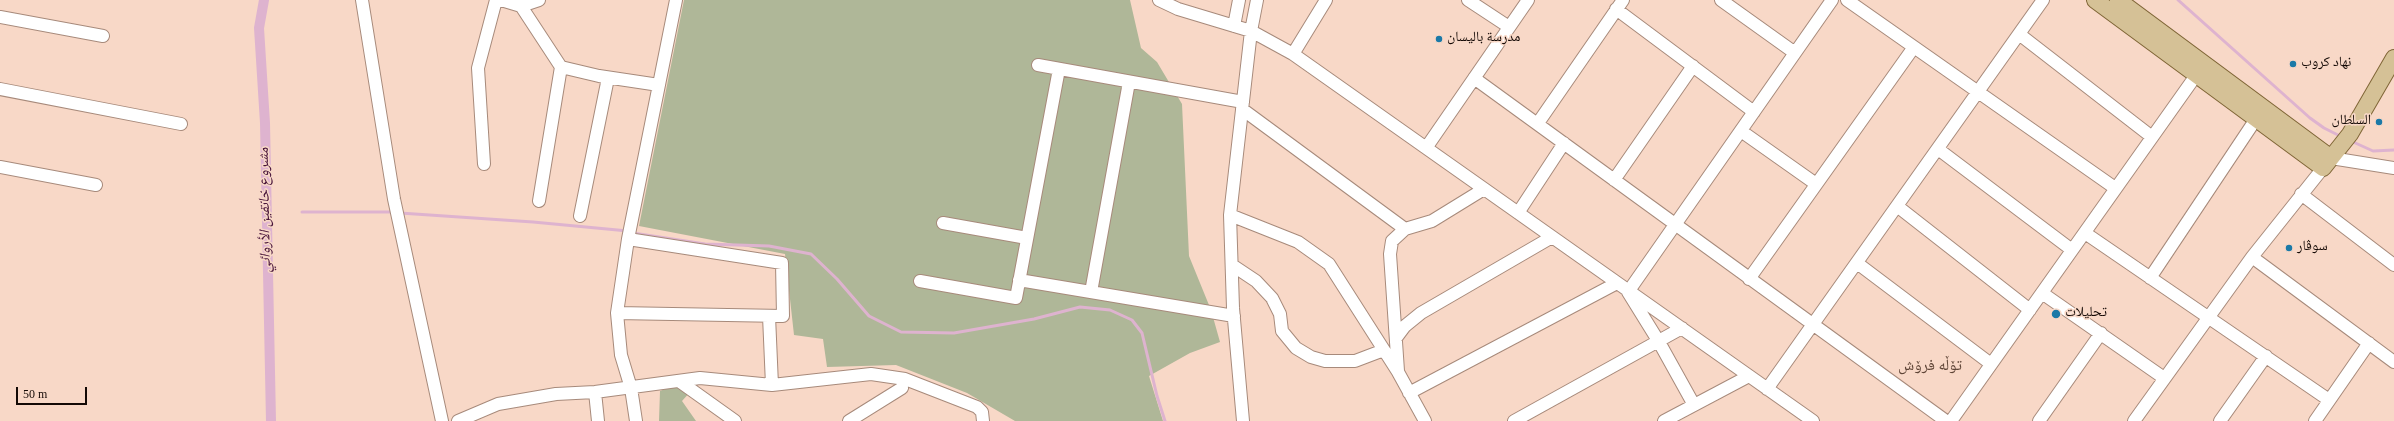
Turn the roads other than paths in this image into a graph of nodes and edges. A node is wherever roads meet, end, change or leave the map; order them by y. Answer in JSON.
{"nodes":[{"id":1,"x":363,"y":0,"type":"edge"},
{"id":2,"x":496,"y":0,"type":"edge"},
{"id":3,"x":501,"y":0,"type":"edge"},
{"id":4,"x":539,"y":0,"type":"edge"},
{"id":5,"x":676,"y":0,"type":"edge"},
{"id":6,"x":1240,"y":0,"type":"edge"},
{"id":7,"x":1257,"y":0,"type":"edge"},
{"id":8,"x":1326,"y":0,"type":"edge"},
{"id":9,"x":1468,"y":0,"type":"edge"},
{"id":10,"x":1528,"y":0,"type":"edge"},
{"id":11,"x":1721,"y":0,"type":"edge"},
{"id":12,"x":1832,"y":0,"type":"edge"},
{"id":13,"x":1847,"y":0,"type":"edge"},
{"id":14,"x":2043,"y":0,"type":"edge"},
{"id":15,"x":2095,"y":0,"type":"edge"},
{"id":16,"x":2118,"y":0,"type":"edge"},
{"id":17,"x":1164,"y":1,"type":"edge"},
{"id":18,"x":1620,"y":4,"type":"edge"},
{"id":19,"x":521,"y":6,"type":"junction"},
{"id":20,"x":0,"y":17,"type":"edge"},
{"id":21,"x":1234,"y":26,"type":"junction"},
{"id":22,"x":1509,"y":27,"type":"junction"},
{"id":23,"x":1251,"y":31,"type":"junction"},
{"id":24,"x":2019,"y":34,"type":"junction"},
{"id":25,"x":103,"y":36,"type":"dead end"},
{"id":26,"x":1914,"y":47,"type":"junction"},
{"id":27,"x":1795,"y":53,"type":"junction"},
{"id":28,"x":1293,"y":54,"type":"junction"},
{"id":29,"x":2394,"y":58,"type":"edge"},
{"id":30,"x":1038,"y":65,"type":"dead end"},
{"id":31,"x":1693,"y":66,"type":"junction"},
{"id":32,"x":561,"y":67,"type":"junction"},
{"id":33,"x":1059,"y":69,"type":"junction"},
{"id":34,"x":2197,"y":74,"type":"junction"},
{"id":35,"x":608,"y":78,"type":"junction"},
{"id":36,"x":1474,"y":78,"type":"junction"},
{"id":37,"x":1129,"y":82,"type":"junction"},
{"id":38,"x":659,"y":85,"type":"junction"},
{"id":39,"x":0,"y":89,"type":"edge"},
{"id":40,"x":1978,"y":92,"type":"junction"},
{"id":41,"x":1242,"y":105,"type":"junction"},
{"id":42,"x":1754,"y":112,"type":"junction"},
{"id":43,"x":2265,"y":120,"type":"junction"},
{"id":44,"x":1538,"y":123,"type":"junction"},
{"id":45,"x":181,"y":124,"type":"dead end"},
{"id":46,"x":1740,"y":131,"type":"junction"},
{"id":47,"x":2152,"y":137,"type":"junction"},
{"id":48,"x":1564,"y":143,"type":"junction"},
{"id":49,"x":1426,"y":148,"type":"junction"},
{"id":50,"x":1938,"y":149,"type":"junction"},
{"id":51,"x":2327,"y":163,"type":"junction"},
{"id":52,"x":484,"y":164,"type":"dead end"},
{"id":53,"x":0,"y":167,"type":"edge"},
{"id":54,"x":2394,"y":168,"type":"edge"},
{"id":55,"x":1614,"y":180,"type":"junction"},
{"id":56,"x":96,"y":184,"type":"dead end"},
{"id":57,"x":1816,"y":184,"type":"junction"},
{"id":58,"x":2115,"y":188,"type":"junction"},
{"id":59,"x":1484,"y":189,"type":"junction"},
{"id":60,"x":2301,"y":194,"type":"junction"},
{"id":61,"x":539,"y":201,"type":"dead end"},
{"id":62,"x":1897,"y":206,"type":"junction"},
{"id":63,"x":1518,"y":213,"type":"junction"},
{"id":64,"x":1230,"y":214,"type":"junction"},
{"id":65,"x":580,"y":216,"type":"dead end"},
{"id":66,"x":943,"y":223,"type":"dead end"},
{"id":67,"x":1675,"y":224,"type":"junction"},
{"id":68,"x":1406,"y":229,"type":"junction"},
{"id":69,"x":2085,"y":233,"type":"junction"},
{"id":70,"x":1552,"y":237,"type":"junction"},
{"id":71,"x":1027,"y":238,"type":"junction"},
{"id":72,"x":628,"y":239,"type":"junction"},
{"id":73,"x":2072,"y":250,"type":"junction"},
{"id":74,"x":2252,"y":257,"type":"junction"},
{"id":75,"x":1857,"y":263,"type":"junction"},
{"id":76,"x":1232,"y":265,"type":"junction"},
{"id":77,"x":2394,"y":265,"type":"edge"},
{"id":78,"x":2150,"y":278,"type":"junction"},
{"id":79,"x":1749,"y":279,"type":"junction"},
{"id":80,"x":1019,"y":280,"type":"junction"},
{"id":81,"x":920,"y":281,"type":"dead end"},
{"id":82,"x":1617,"y":283,"type":"junction"},
{"id":83,"x":1091,"y":292,"type":"junction"},
{"id":84,"x":1628,"y":292,"type":"junction"},
{"id":85,"x":2042,"y":292,"type":"junction"},
{"id":86,"x":2030,"y":310,"type":"junction"},
{"id":87,"x":617,"y":313,"type":"junction"},
{"id":88,"x":769,"y":316,"type":"junction"},
{"id":89,"x":1234,"y":316,"type":"junction"},
{"id":90,"x":2209,"y":316,"type":"junction"},
{"id":91,"x":1812,"y":325,"type":"junction"},
{"id":92,"x":1682,"y":328,"type":"junction"},
{"id":93,"x":2101,"y":333,"type":"junction"},
{"id":94,"x":1396,"y":338,"type":"junction"},
{"id":95,"x":1659,"y":342,"type":"junction"},
{"id":96,"x":2369,"y":343,"type":"junction"},
{"id":97,"x":1384,"y":350,"type":"junction"},
{"id":98,"x":2266,"y":356,"type":"junction"},
{"id":99,"x":2394,"y":362,"type":"edge"},
{"id":100,"x":1992,"y":364,"type":"junction"},
{"id":101,"x":1398,"y":372,"type":"junction"},
{"id":102,"x":1749,"y":376,"type":"junction"},
{"id":103,"x":2164,"y":378,"type":"junction"},
{"id":104,"x":679,"y":381,"type":"junction"},
{"id":105,"x":772,"y":385,"type":"junction"},
{"id":106,"x":631,"y":388,"type":"junction"},
{"id":107,"x":902,"y":388,"type":"dead end"},
{"id":108,"x":1767,"y":389,"type":"junction"},
{"id":109,"x":595,"y":392,"type":"junction"},
{"id":110,"x":1410,"y":393,"type":"junction"},
{"id":111,"x":2330,"y":400,"type":"junction"},
{"id":112,"x":1694,"y":405,"type":"junction"},
{"id":113,"x":442,"y":421,"type":"edge"},
{"id":114,"x":458,"y":421,"type":"edge"},
{"id":115,"x":598,"y":421,"type":"edge"},
{"id":116,"x":636,"y":421,"type":"edge"},
{"id":117,"x":735,"y":421,"type":"edge"},
{"id":118,"x":850,"y":421,"type":"edge"},
{"id":119,"x":983,"y":421,"type":"edge"},
{"id":120,"x":1243,"y":421,"type":"edge"},
{"id":121,"x":1425,"y":421,"type":"edge"},
{"id":122,"x":1514,"y":421,"type":"edge"},
{"id":123,"x":1664,"y":421,"type":"edge"},
{"id":124,"x":1813,"y":421,"type":"edge"},
{"id":125,"x":1946,"y":421,"type":"edge"},
{"id":126,"x":1951,"y":421,"type":"edge"},
{"id":127,"x":2039,"y":421,"type":"edge"},
{"id":128,"x":2134,"y":421,"type":"edge"},
{"id":129,"x":2220,"y":421,"type":"edge"},
{"id":130,"x":2315,"y":421,"type":"edge"}],
"edges":[{"from":1,"to":113,"type":"street"},
{"from":2,"to":52,"type":"street"},
{"from":3,"to":19,"type":"street"},
{"from":4,"to":19,"type":"street"},
{"from":5,"to":38,"type":"street"},
{"from":6,"to":21,"type":"street"},
{"from":7,"to":23,"type":"street"},
{"from":8,"to":28,"type":"street"},
{"from":9,"to":22,"type":"street"},
{"from":10,"to":22,"type":"street"},
{"from":11,"to":27,"type":"street"},
{"from":12,"to":27,"type":"street"},
{"from":13,"to":26,"type":"street"},
{"from":14,"to":24,"type":"street"},
{"from":15,"to":34,"type":"main road"},
{"from":16,"to":43,"type":"main road"},
{"from":17,"to":21,"type":"street"},
{"from":18,"to":31,"type":"street"},
{"from":18,"to":44,"type":"street"},
{"from":19,"to":32,"type":"street"},
{"from":20,"to":25,"type":"street"},
{"from":21,"to":23,"type":"street"},
{"from":22,"to":36,"type":"street"},
{"from":23,"to":28,"type":"street"},
{"from":23,"to":41,"type":"street"},
{"from":24,"to":40,"type":"street"},
{"from":24,"to":47,"type":"street"},
{"from":26,"to":40,"type":"street"},
{"from":26,"to":57,"type":"street"},
{"from":27,"to":42,"type":"street"},
{"from":28,"to":49,"type":"street"},
{"from":29,"to":51,"type":"main road"},
{"from":30,"to":33,"type":"street"},
{"from":31,"to":42,"type":"street"},
{"from":31,"to":55,"type":"street"},
{"from":32,"to":35,"type":"street"},
{"from":32,"to":61,"type":"street"},
{"from":33,"to":37,"type":"street"},
{"from":33,"to":71,"type":"street"},
{"from":34,"to":43,"type":"main road"},
{"from":34,"to":47,"type":"street"},
{"from":35,"to":38,"type":"street"},
{"from":35,"to":65,"type":"street"},
{"from":36,"to":44,"type":"street"},
{"from":36,"to":49,"type":"street"},
{"from":37,"to":41,"type":"street"},
{"from":37,"to":83,"type":"street"},
{"from":38,"to":72,"type":"street"},
{"from":39,"to":45,"type":"street"},
{"from":40,"to":50,"type":"street"},
{"from":40,"to":58,"type":"street"},
{"from":41,"to":64,"type":"street"},
{"from":41,"to":68,"type":"street"},
{"from":42,"to":46,"type":"street"},
{"from":43,"to":51,"type":"main road"},
{"from":43,"to":78,"type":"street"},
{"from":44,"to":48,"type":"street"},
{"from":46,"to":57,"type":"street"},
{"from":46,"to":67,"type":"street"},
{"from":47,"to":58,"type":"street"},
{"from":48,"to":55,"type":"street"},
{"from":48,"to":63,"type":"street"},
{"from":49,"to":59,"type":"street"},
{"from":50,"to":62,"type":"street"},
{"from":50,"to":73,"type":"street"},
{"from":51,"to":54,"type":"street"},
{"from":51,"to":60,"type":"street"},
{"from":53,"to":56,"type":"street"},
{"from":55,"to":67,"type":"street"},
{"from":57,"to":79,"type":"street"},
{"from":58,"to":69,"type":"street"},
{"from":59,"to":63,"type":"street"},
{"from":59,"to":68,"type":"street"},
{"from":60,"to":74,"type":"street"},
{"from":60,"to":77,"type":"street"},
{"from":62,"to":75,"type":"street"},
{"from":62,"to":86,"type":"street"},
{"from":63,"to":70,"type":"street"},
{"from":64,"to":76,"type":"street"},
{"from":64,"to":97,"type":"street"},
{"from":66,"to":71,"type":"street"},
{"from":67,"to":79,"type":"street"},
{"from":67,"to":84,"type":"street"},
{"from":68,"to":94,"type":"street"},
{"from":69,"to":73,"type":"street"},
{"from":69,"to":78,"type":"street"},
{"from":70,"to":82,"type":"street"},
{"from":70,"to":94,"type":"street"},
{"from":71,"to":80,"type":"street"},
{"from":72,"to":87,"type":"street"},
{"from":72,"to":88,"type":"street"},
{"from":73,"to":85,"type":"street"},
{"from":74,"to":90,"type":"street"},
{"from":74,"to":96,"type":"street"},
{"from":75,"to":91,"type":"street"},
{"from":75,"to":100,"type":"street"},
{"from":76,"to":89,"type":"street"},
{"from":76,"to":97,"type":"street"},
{"from":78,"to":90,"type":"street"},
{"from":79,"to":91,"type":"street"},
{"from":80,"to":81,"type":"street"},
{"from":80,"to":83,"type":"street"},
{"from":82,"to":84,"type":"street"},
{"from":82,"to":110,"type":"street"},
{"from":83,"to":89,"type":"street"},
{"from":84,"to":92,"type":"street"},
{"from":84,"to":95,"type":"street"},
{"from":85,"to":86,"type":"street"},
{"from":85,"to":93,"type":"street"},
{"from":86,"to":100,"type":"street"},
{"from":87,"to":88,"type":"street"},
{"from":87,"to":106,"type":"street"},
{"from":88,"to":105,"type":"street"},
{"from":89,"to":120,"type":"street"},
{"from":90,"to":98,"type":"street"},
{"from":90,"to":103,"type":"street"},
{"from":91,"to":108,"type":"street"},
{"from":91,"to":125,"type":"street"},
{"from":92,"to":95,"type":"street"},
{"from":92,"to":102,"type":"street"},
{"from":93,"to":103,"type":"street"},
{"from":93,"to":127,"type":"street"},
{"from":94,"to":101,"type":"street"},
{"from":95,"to":112,"type":"street"},
{"from":95,"to":122,"type":"street"},
{"from":96,"to":99,"type":"street"},
{"from":96,"to":111,"type":"street"},
{"from":97,"to":101,"type":"street"},
{"from":98,"to":111,"type":"street"},
{"from":98,"to":129,"type":"street"},
{"from":100,"to":126,"type":"street"},
{"from":101,"to":110,"type":"street"},
{"from":102,"to":108,"type":"street"},
{"from":102,"to":112,"type":"street"},
{"from":103,"to":128,"type":"street"},
{"from":104,"to":105,"type":"street"},
{"from":104,"to":106,"type":"street"},
{"from":104,"to":117,"type":"street"},
{"from":105,"to":119,"type":"street"},
{"from":106,"to":109,"type":"street"},
{"from":106,"to":116,"type":"street"},
{"from":107,"to":118,"type":"street"},
{"from":108,"to":124,"type":"street"},
{"from":109,"to":114,"type":"street"},
{"from":109,"to":115,"type":"street"},
{"from":110,"to":121,"type":"street"},
{"from":111,"to":130,"type":"street"},
{"from":112,"to":123,"type":"street"}]}
